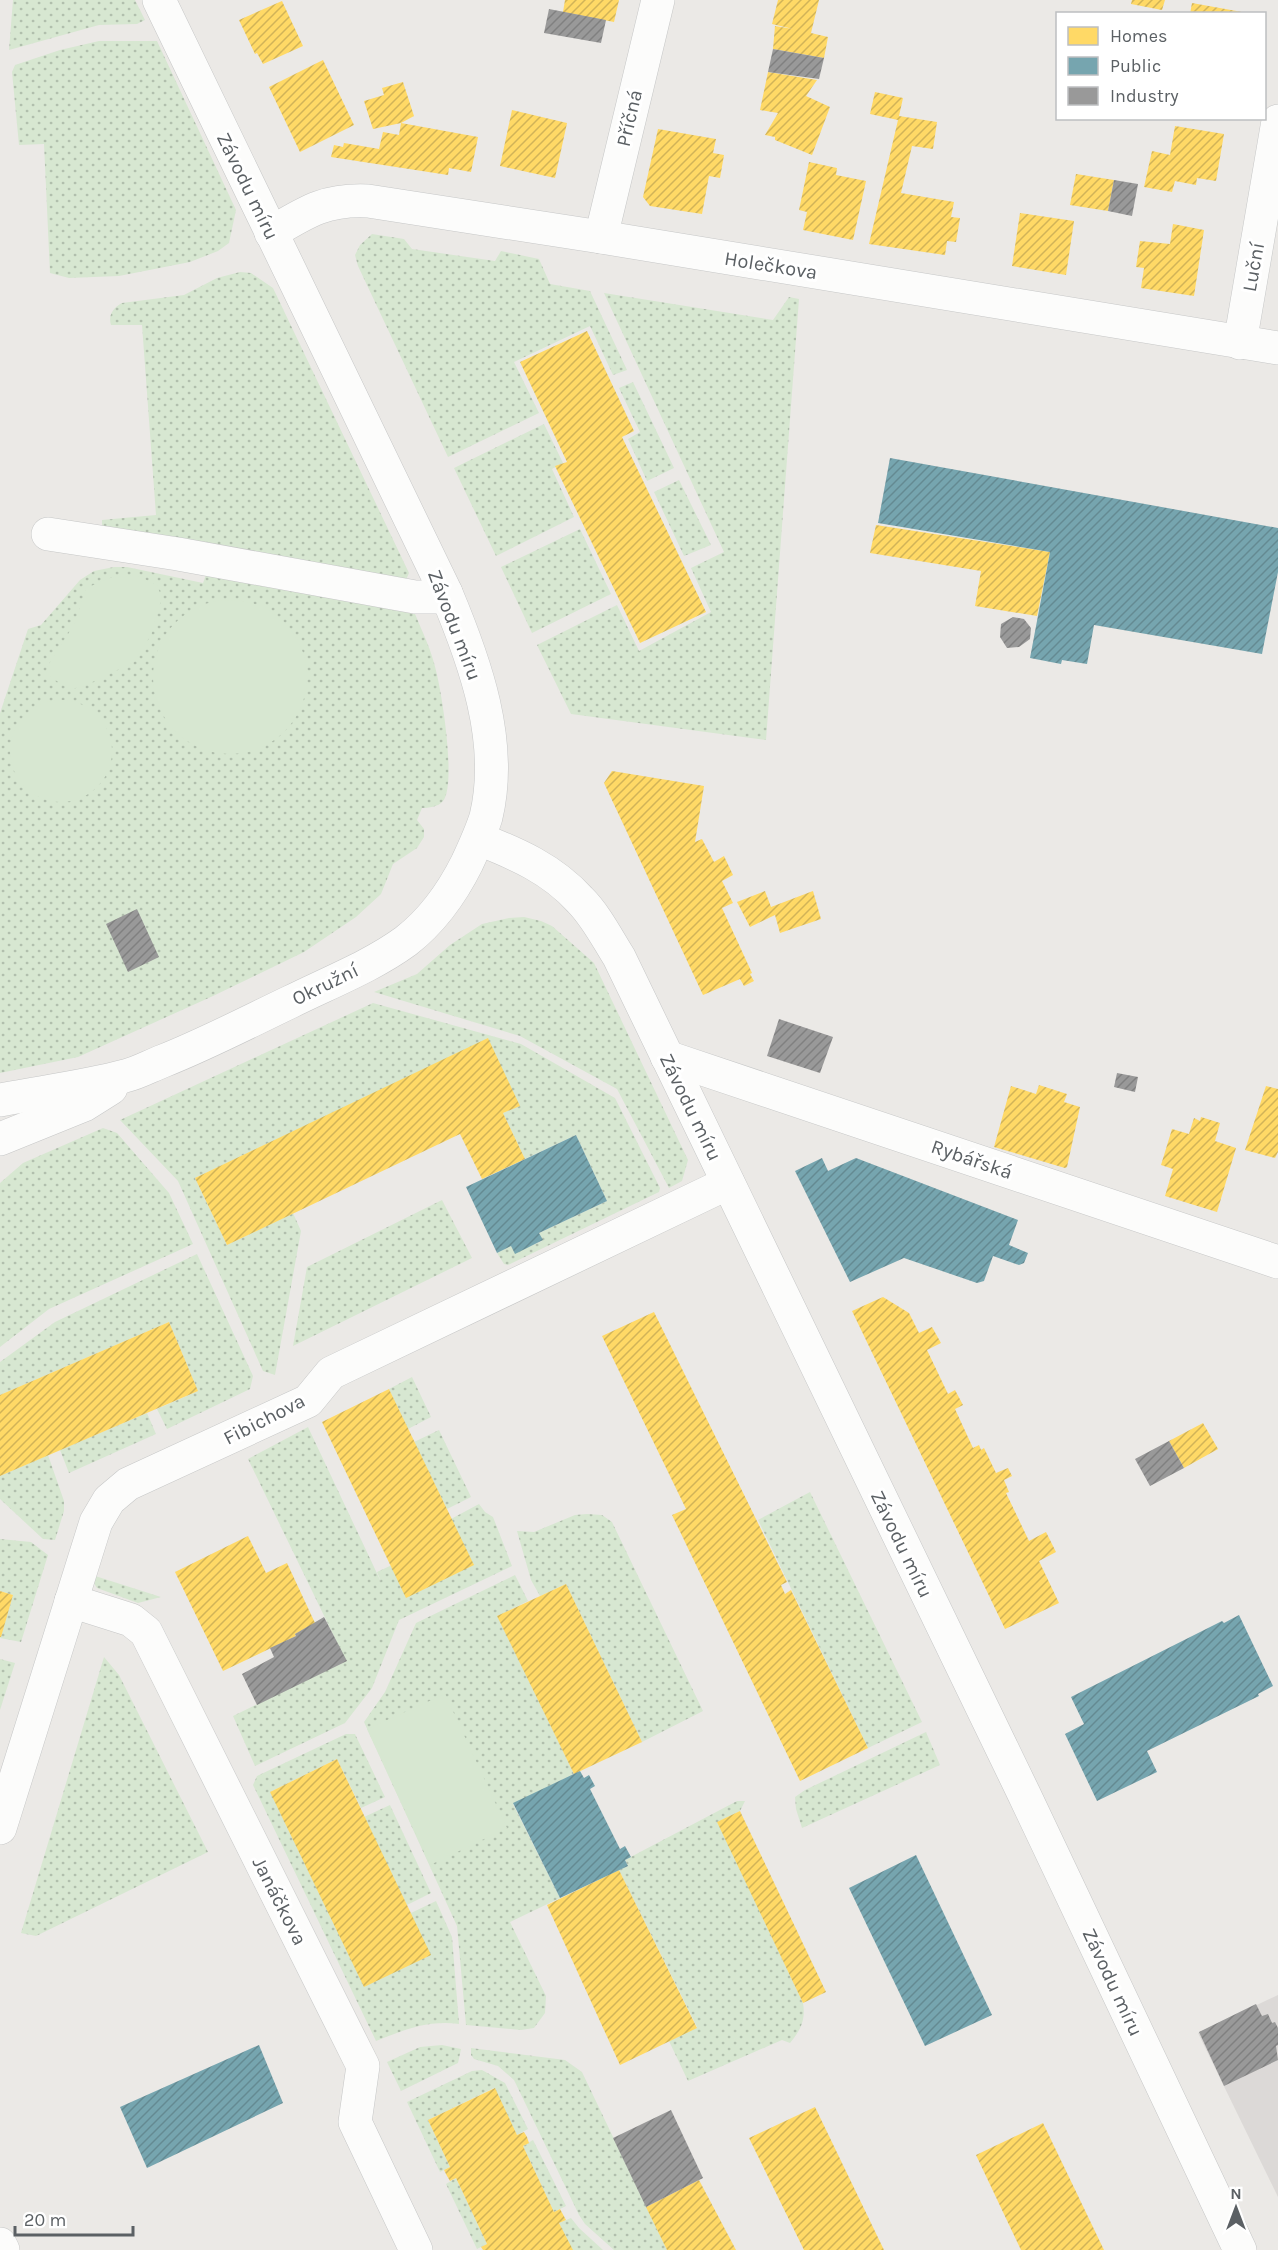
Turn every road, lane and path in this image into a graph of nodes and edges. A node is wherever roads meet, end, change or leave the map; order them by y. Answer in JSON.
{"nodes":[{"id":1,"x":159,"y":0,"type":"edge"},
{"id":2,"x":657,"y":0,"type":"edge"},
{"id":3,"x":1278,"y":121,"type":"edge"},
{"id":4,"x":271,"y":233,"type":"junction"},
{"id":5,"x":601,"y":237,"type":"junction"},
{"id":6,"x":1240,"y":343,"type":"junction"},
{"id":7,"x":1278,"y":348,"type":"edge"},
{"id":8,"x":48,"y":534,"type":"dead end"},
{"id":9,"x":446,"y":593,"type":"junction"},
{"id":10,"x":479,"y":838,"type":"junction"},
{"id":11,"x":667,"y":1057,"type":"junction"},
{"id":12,"x":126,"y":1076,"type":"junction"},
{"id":13,"x":0,"y":1100,"type":"edge"},
{"id":14,"x":0,"y":1139,"type":"edge"},
{"id":15,"x":728,"y":1183,"type":"junction"},
{"id":16,"x":1278,"y":1262,"type":"edge"},
{"id":17,"x":71,"y":1602,"type":"junction"},
{"id":18,"x":0,"y":1828,"type":"edge"},
{"id":19,"x":0,"y":2244,"type":"edge"},
{"id":20,"x":3,"y":2250,"type":"edge"},
{"id":21,"x":416,"y":2250,"type":"edge"},
{"id":22,"x":1240,"y":2250,"type":"edge"}],
"edges":[{"from":1,"to":4,"type":"street","name":"Závodu míru"},
{"from":2,"to":5,"type":"street","name":"Příčná"},
{"from":3,"to":6,"type":"street","name":"Luční"},
{"from":4,"to":5,"type":"street","name":"Holečkova"},
{"from":4,"to":9,"type":"street","name":"Závodu míru"},
{"from":5,"to":6,"type":"street","name":"Holečkova"},
{"from":6,"to":7,"type":"street","name":"Holečkova"},
{"from":8,"to":9,"type":"street"},
{"from":9,"to":10,"type":"street","name":"Závodu míru"},
{"from":10,"to":11,"type":"street","name":"Závodu míru"},
{"from":10,"to":12,"type":"street","name":"Okružní"},
{"from":11,"to":15,"type":"street","name":"Závodu míru"},
{"from":11,"to":16,"type":"street","name":"Rybářská"},
{"from":12,"to":13,"type":"street","name":"Okružní"},
{"from":12,"to":14,"type":"street","name":"Okružní"},
{"from":15,"to":17,"type":"street","name":"Fibichova"},
{"from":15,"to":22,"type":"street","name":"Závodu míru"},
{"from":17,"to":18,"type":"street","name":"Fibichova"},
{"from":17,"to":21,"type":"street","name":"Janáčkova"},
{"from":19,"to":20,"type":"street"}]}
